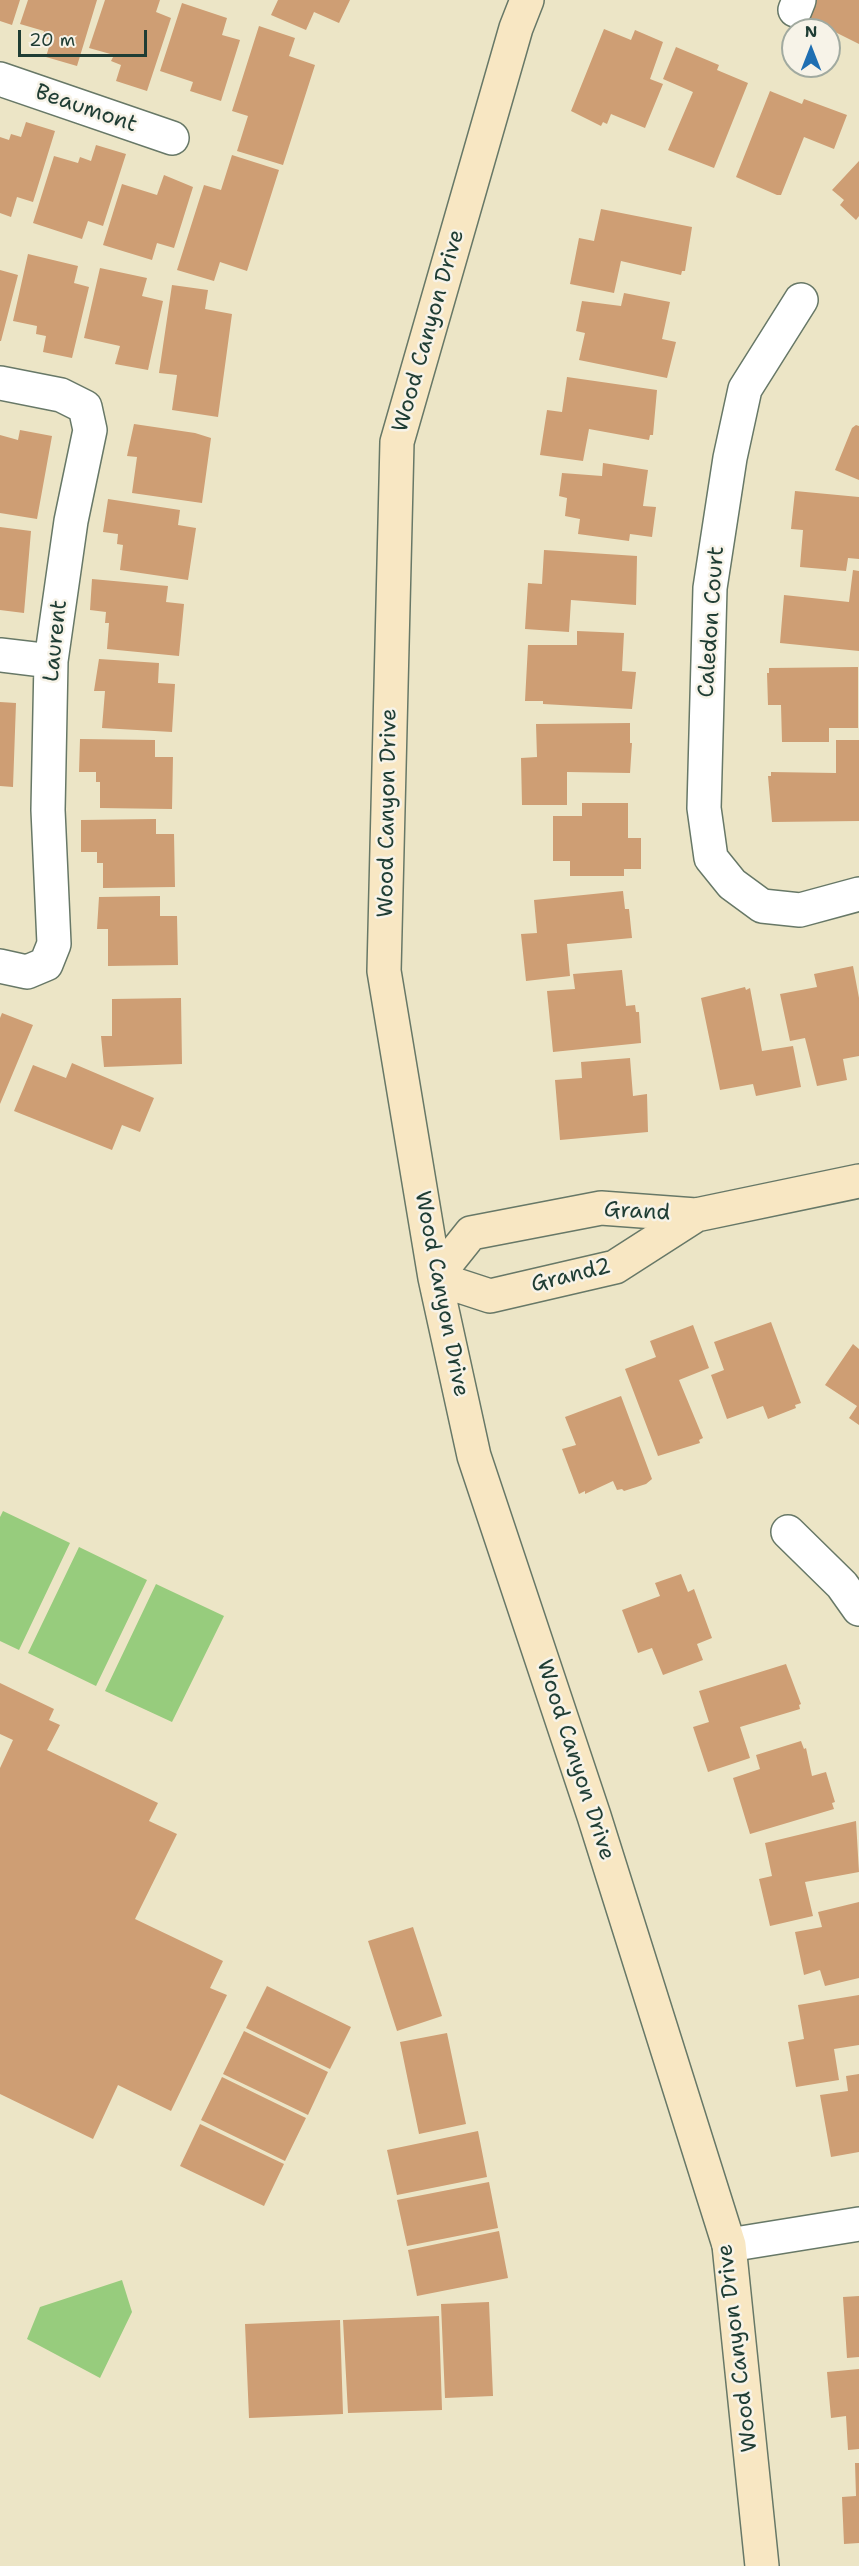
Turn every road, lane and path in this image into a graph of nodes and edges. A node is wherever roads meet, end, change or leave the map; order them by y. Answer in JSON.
{"nodes":[{"id":1,"x":527,"y":0,"type":"edge"},
{"id":2,"x":0,"y":79,"type":"edge"},
{"id":3,"x":172,"y":138,"type":"dead end"},
{"id":4,"x":801,"y":300,"type":"dead end"},
{"id":5,"x":0,"y":383,"type":"edge"},
{"id":6,"x":0,"y":656,"type":"edge"},
{"id":7,"x":51,"y":661,"type":"junction"},
{"id":8,"x":859,"y":894,"type":"edge"},
{"id":9,"x":0,"y":966,"type":"edge"},
{"id":10,"x":859,"y":1181,"type":"edge"},
{"id":11,"x":696,"y":1215,"type":"junction"},
{"id":12,"x":435,"y":1278,"type":"junction"},
{"id":13,"x":788,"y":1532,"type":"dead end"},
{"id":14,"x":859,"y":1609,"type":"edge"},
{"id":15,"x":859,"y":2224,"type":"edge"},
{"id":16,"x":729,"y":2245,"type":"junction"},
{"id":17,"x":762,"y":2566,"type":"edge"}],
"edges":[{"from":1,"to":12,"type":"street","name":"Wood Canyon Drive"},
{"from":2,"to":3,"type":"street","name":"Beaumont"},
{"from":4,"to":8,"type":"street","name":"Caledon Court"},
{"from":5,"to":7,"type":"street","name":"Laurent"},
{"from":6,"to":7,"type":"street"},
{"from":7,"to":9,"type":"street","name":"Laurent"},
{"from":10,"to":11,"type":"street","name":"Grand"},
{"from":11,"to":12,"type":"street","name":"Grand2"},
{"from":11,"to":12,"type":"street","name":"Grand"},
{"from":12,"to":16,"type":"street","name":"Wood Canyon Drive"},
{"from":13,"to":14,"type":"street"},
{"from":15,"to":16,"type":"street"},
{"from":16,"to":17,"type":"street","name":"Wood Canyon Drive"}]}
